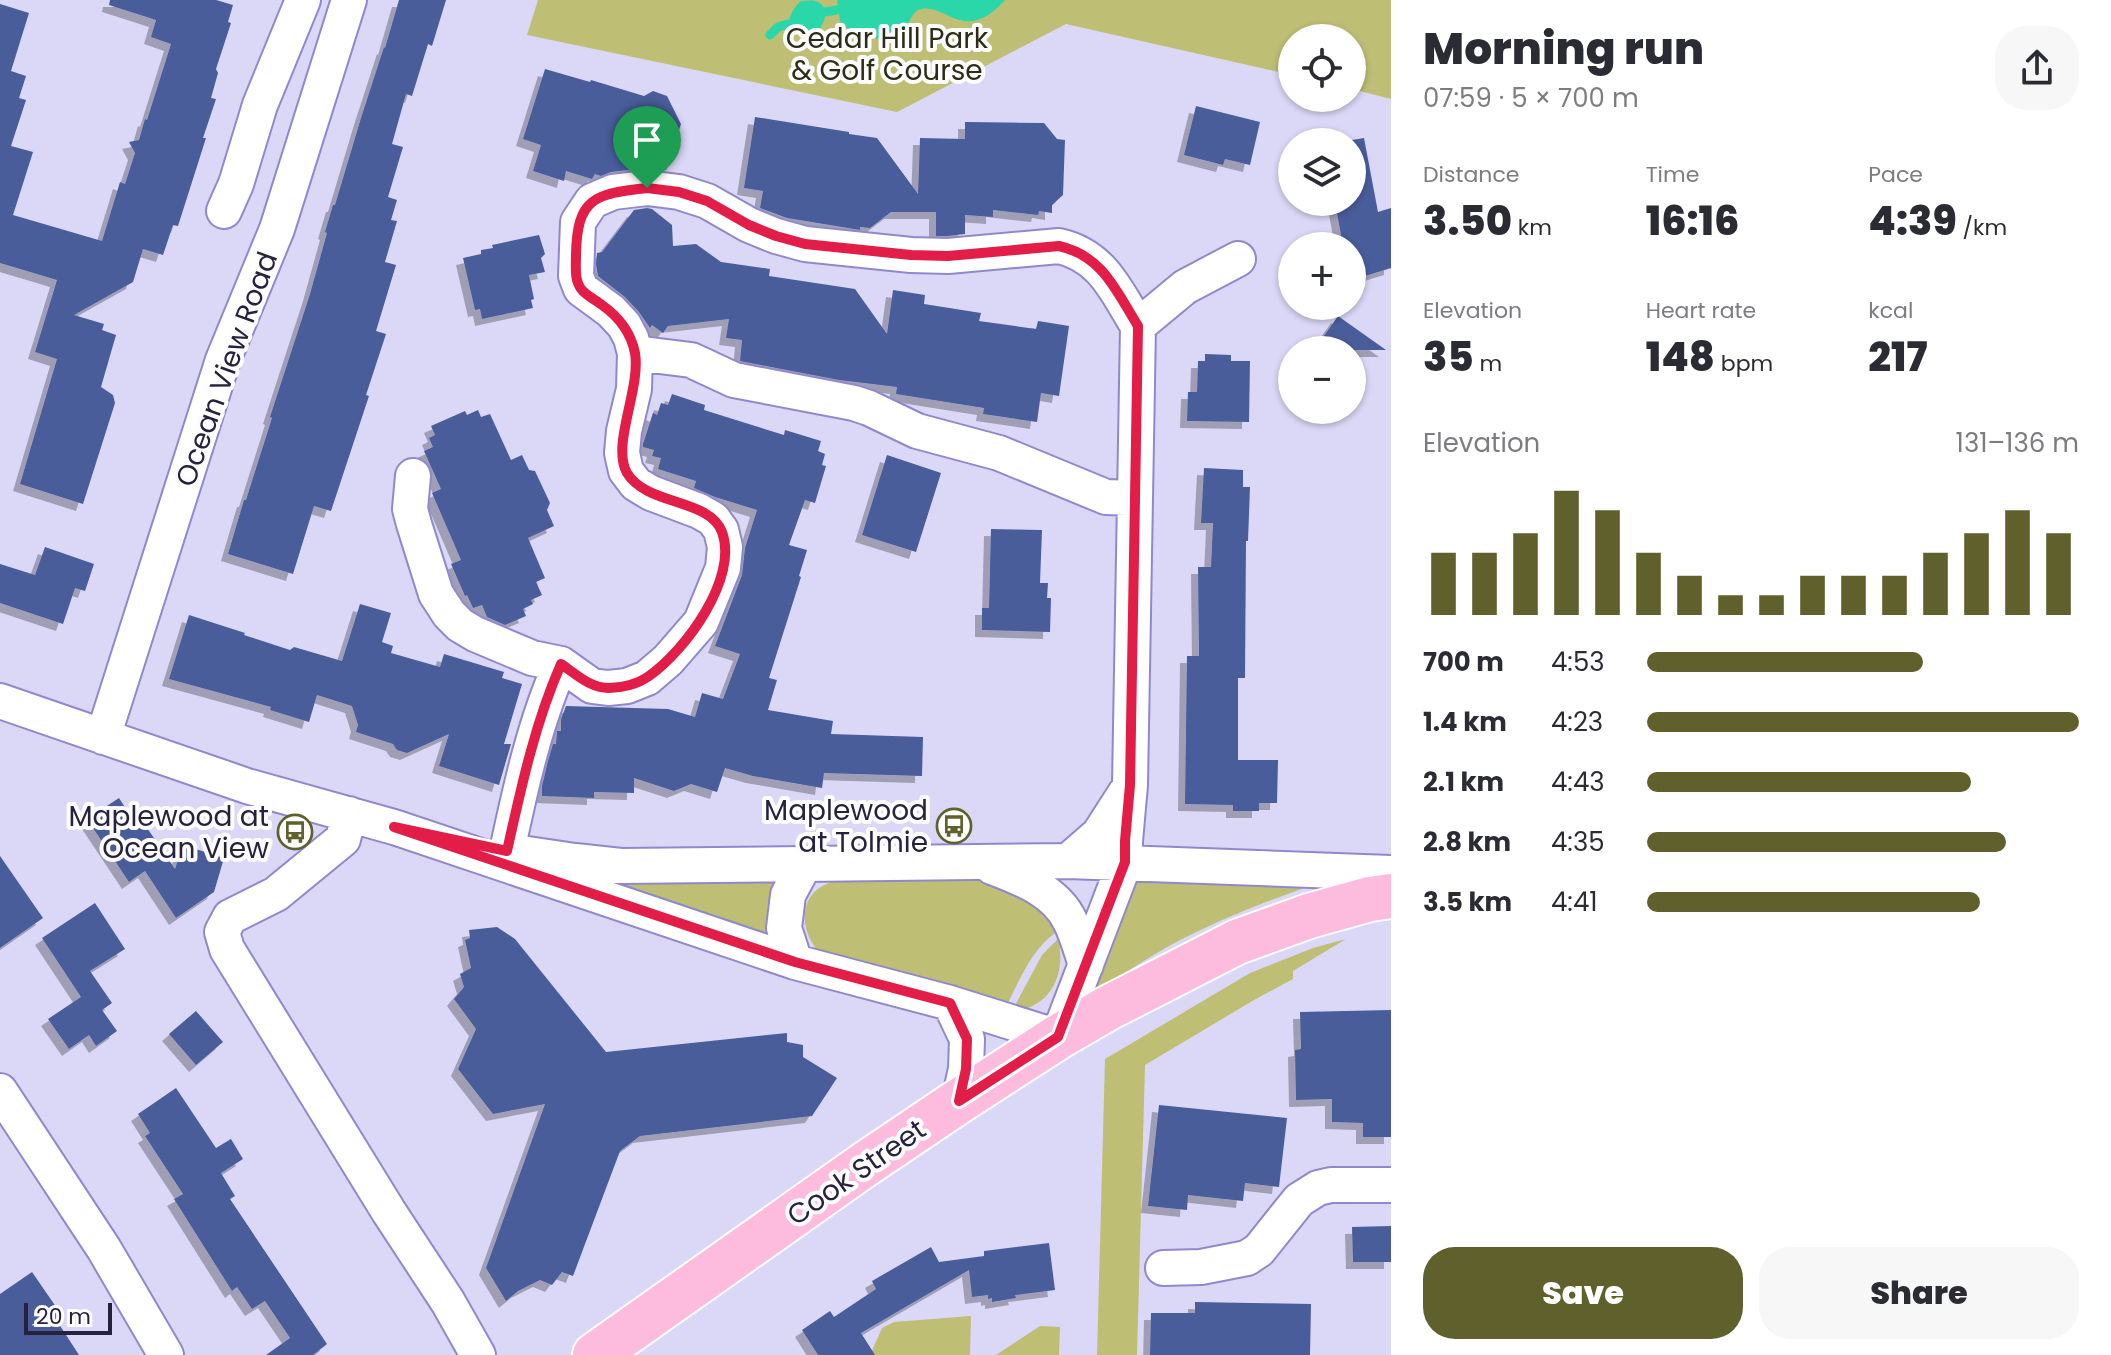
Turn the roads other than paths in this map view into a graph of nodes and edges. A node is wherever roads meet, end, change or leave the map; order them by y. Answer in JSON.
{"nodes":[{"id":1,"x":303,"y":0,"type":"edge"},
{"id":2,"x":349,"y":0,"type":"edge"},
{"id":3,"x":224,"y":211,"type":"dead end"},
{"id":4,"x":1238,"y":259,"type":"dead end"},
{"id":5,"x":1138,"y":326,"type":"junction"},
{"id":6,"x":635,"y":353,"type":"junction"},
{"id":7,"x":413,"y":476,"type":"dead end"},
{"id":8,"x":1134,"y":498,"type":"junction"},
{"id":9,"x":561,"y":664,"type":"junction"},
{"id":10,"x":0,"y":701,"type":"edge"},
{"id":11,"x":103,"y":737,"type":"junction"},
{"id":12,"x":1130,"y":785,"type":"junction"},
{"id":13,"x":349,"y":814,"type":"junction"},
{"id":14,"x":394,"y":827,"type":"junction"},
{"id":15,"x":507,"y":851,"type":"junction"},
{"id":16,"x":1068,"y":861,"type":"junction"},
{"id":17,"x":978,"y":862,"type":"junction"},
{"id":18,"x":1125,"y":862,"type":"junction"},
{"id":19,"x":804,"y":865,"type":"junction"},
{"id":20,"x":1391,"y":873,"type":"edge"},
{"id":21,"x":1391,"y":896,"type":"edge"},
{"id":22,"x":795,"y":962,"type":"junction"},
{"id":23,"x":1086,"y":965,"type":"junction"},
{"id":24,"x":950,"y":1003,"type":"junction"},
{"id":25,"x":1058,"y":1037,"type":"junction"},
{"id":26,"x":0,"y":1091,"type":"edge"},
{"id":27,"x":959,"y":1101,"type":"junction"},
{"id":28,"x":1391,"y":1185,"type":"edge"},
{"id":29,"x":1163,"y":1268,"type":"dead end"},
{"id":30,"x":166,"y":1355,"type":"edge"},
{"id":31,"x":478,"y":1355,"type":"edge"},
{"id":32,"x":595,"y":1355,"type":"edge"}],
"edges":[{"from":1,"to":3,"type":"street"},
{"from":2,"to":11,"type":"street","name":"Ocean View Road"},
{"from":4,"to":5,"type":"street"},
{"from":5,"to":6,"type":"street"},
{"from":5,"to":8,"type":"street"},
{"from":6,"to":8,"type":"street"},
{"from":6,"to":9,"type":"street"},
{"from":7,"to":9,"type":"street"},
{"from":8,"to":12,"type":"street"},
{"from":9,"to":15,"type":"street"},
{"from":10,"to":11,"type":"street"},
{"from":11,"to":13,"type":"street"},
{"from":12,"to":16,"type":"street"},
{"from":12,"to":18,"type":"street"},
{"from":13,"to":14,"type":"street"},
{"from":13,"to":31,"type":"street"},
{"from":14,"to":15,"type":"street"},
{"from":14,"to":22,"type":"street"},
{"from":15,"to":19,"type":"street"},
{"from":16,"to":17,"type":"street"},
{"from":16,"to":18,"type":"street"},
{"from":17,"to":19,"type":"street"},
{"from":17,"to":23,"type":"street"},
{"from":18,"to":20,"type":"street"},
{"from":18,"to":23,"type":"street"},
{"from":19,"to":22,"type":"street"},
{"from":21,"to":25,"type":"main road","name":"Cook Street"},
{"from":22,"to":24,"type":"street"},
{"from":23,"to":25,"type":"street"},
{"from":24,"to":25,"type":"street"},
{"from":24,"to":27,"type":"street"},
{"from":25,"to":27,"type":"main road","name":"Cook Street"},
{"from":26,"to":30,"type":"street"},
{"from":27,"to":32,"type":"main road","name":"Cook Street"},
{"from":28,"to":29,"type":"street"}]}
